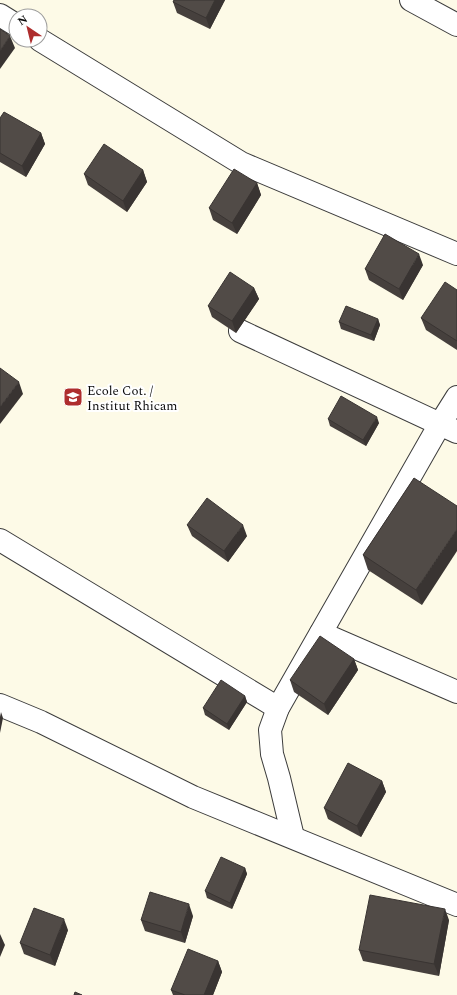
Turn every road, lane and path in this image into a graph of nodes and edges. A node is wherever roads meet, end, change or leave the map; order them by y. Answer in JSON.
{"nodes":[{"id":1,"x":411,"y":0,"type":"edge"},
{"id":2,"x":457,"y":25,"type":"edge"},
{"id":3,"x":48,"y":45,"type":"edge"},
{"id":4,"x":457,"y":254,"type":"edge"},
{"id":5,"x":240,"y":331,"type":"dead end"},
{"id":6,"x":457,"y":397,"type":"edge"},
{"id":7,"x":448,"y":428,"type":"edge"},
{"id":8,"x":0,"y":540,"type":"edge"},
{"id":9,"x":321,"y":634,"type":"junction"},
{"id":10,"x":457,"y":692,"type":"edge"},
{"id":11,"x":0,"y":705,"type":"edge"},
{"id":12,"x":278,"y":708,"type":"junction"},
{"id":13,"x":293,"y":837,"type":"junction"},
{"id":14,"x":457,"y":905,"type":"edge"}],
"edges":[{"from":1,"to":2,"type":"street"},
{"from":3,"to":4,"type":"street"},
{"from":5,"to":7,"type":"street"},
{"from":6,"to":7,"type":"street"},
{"from":7,"to":9,"type":"street"},
{"from":8,"to":12,"type":"street"},
{"from":9,"to":10,"type":"street"},
{"from":9,"to":12,"type":"street"},
{"from":11,"to":13,"type":"street"},
{"from":12,"to":13,"type":"street"},
{"from":13,"to":14,"type":"street"}]}
